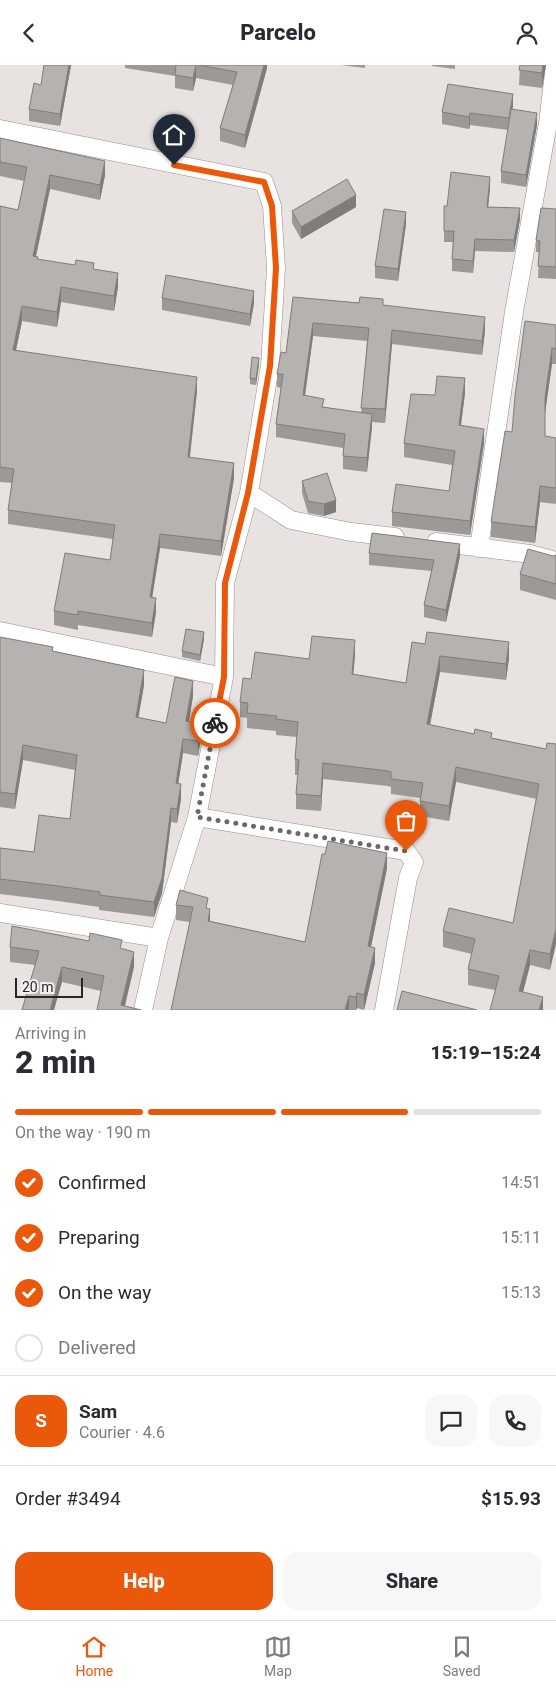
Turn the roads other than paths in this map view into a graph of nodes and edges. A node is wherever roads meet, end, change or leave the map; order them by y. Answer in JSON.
{"nodes":[{"id":1,"x":555,"y":65,"type":"edge"},
{"id":2,"x":0,"y":129,"type":"edge"},
{"id":3,"x":248,"y":493,"type":"junction"},
{"id":4,"x":479,"y":547,"type":"junction"},
{"id":5,"x":556,"y":561,"type":"edge"},
{"id":6,"x":0,"y":631,"type":"edge"},
{"id":7,"x":224,"y":677,"type":"junction"},
{"id":8,"x":197,"y":817,"type":"junction"},
{"id":9,"x":0,"y":913,"type":"edge"},
{"id":10,"x":159,"y":938,"type":"junction"},
{"id":11,"x":143,"y":1010,"type":"edge"},
{"id":12,"x":384,"y":1010,"type":"edge"}],
"edges":[{"from":1,"to":4,"type":"street"},
{"from":2,"to":3,"type":"street"},
{"from":3,"to":4,"type":"street"},
{"from":3,"to":7,"type":"street"},
{"from":4,"to":5,"type":"street"},
{"from":6,"to":7,"type":"street"},
{"from":7,"to":8,"type":"street"},
{"from":8,"to":10,"type":"street"},
{"from":8,"to":12,"type":"street"},
{"from":9,"to":10,"type":"street"},
{"from":10,"to":11,"type":"street"}]}
